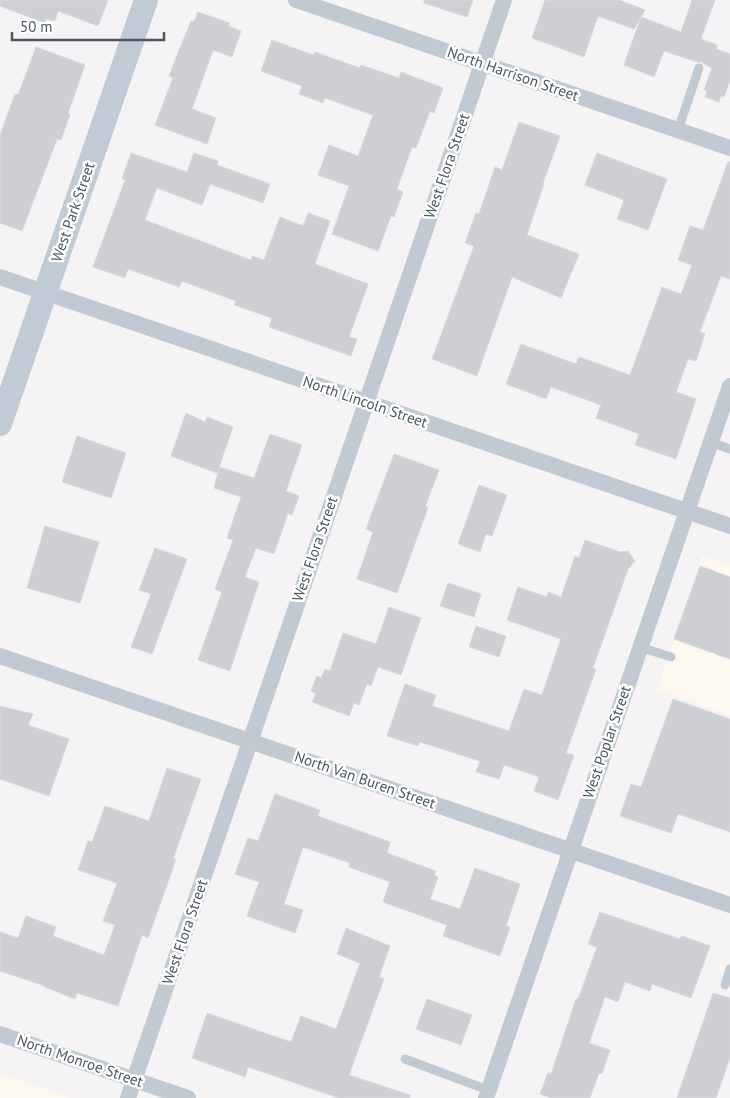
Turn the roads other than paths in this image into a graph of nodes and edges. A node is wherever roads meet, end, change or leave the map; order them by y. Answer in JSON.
{"nodes":[{"id":1,"x":146,"y":0,"type":"edge"},
{"id":2,"x":296,"y":0,"type":"edge"},
{"id":3,"x":504,"y":0,"type":"edge"},
{"id":4,"x":482,"y":63,"type":"junction"},
{"id":5,"x":699,"y":68,"type":"dead end"},
{"id":6,"x":678,"y":130,"type":"junction"},
{"id":7,"x":730,"y":148,"type":"edge"},
{"id":8,"x":0,"y":277,"type":"edge"},
{"id":9,"x":45,"y":293,"type":"junction"},
{"id":10,"x":730,"y":386,"type":"edge"},
{"id":11,"x":366,"y":403,"type":"junction"},
{"id":12,"x":0,"y":424,"type":"edge"},
{"id":13,"x":710,"y":442,"type":"junction"},
{"id":14,"x":730,"y":449,"type":"edge"},
{"id":15,"x":686,"y":512,"type":"junction"},
{"id":16,"x":730,"y":526,"type":"edge"},
{"id":17,"x":640,"y":647,"type":"junction"},
{"id":18,"x":0,"y":656,"type":"edge"},
{"id":19,"x":671,"y":657,"type":"dead end"},
{"id":20,"x":250,"y":741,"type":"junction"},
{"id":21,"x":570,"y":851,"type":"junction"},
{"id":22,"x":730,"y":905,"type":"edge"},
{"id":23,"x":730,"y":969,"type":"edge"},
{"id":24,"x":726,"y":985,"type":"dead end"},
{"id":25,"x":0,"y":1034,"type":"edge"},
{"id":26,"x":405,"y":1059,"type":"dead end"},
{"id":27,"x":134,"y":1080,"type":"junction"},
{"id":28,"x":487,"y":1094,"type":"edge"},
{"id":29,"x":128,"y":1098,"type":"edge"},
{"id":30,"x":188,"y":1098,"type":"edge"}],
"edges":[{"from":1,"to":9,"type":"street","name":"West Park Street"},
{"from":2,"to":4,"type":"street","name":"North Harrison Street"},
{"from":3,"to":4,"type":"street","name":"West Flora Street"},
{"from":4,"to":6,"type":"street","name":"North Harrison Street"},
{"from":4,"to":11,"type":"street","name":"West Flora Street"},
{"from":5,"to":6,"type":"lane"},
{"from":6,"to":7,"type":"street","name":"North Harrison Street"},
{"from":8,"to":9,"type":"street","name":"North Lincoln Street"},
{"from":9,"to":11,"type":"street","name":"North Lincoln Street"},
{"from":9,"to":12,"type":"street","name":"West Park Street"},
{"from":10,"to":13,"type":"street","name":"West Poplar Street"},
{"from":11,"to":15,"type":"street","name":"North Lincoln Street"},
{"from":11,"to":20,"type":"street","name":"West Flora Street"},
{"from":13,"to":14,"type":"lane"},
{"from":13,"to":15,"type":"street","name":"West Poplar Street"},
{"from":15,"to":16,"type":"street","name":"North Lincoln Street"},
{"from":15,"to":17,"type":"street","name":"West Poplar Street"},
{"from":17,"to":19,"type":"lane"},
{"from":17,"to":21,"type":"street","name":"West Poplar Street"},
{"from":18,"to":20,"type":"street","name":"North Van Buren Street"},
{"from":20,"to":21,"type":"street","name":"North Van Buren Street"},
{"from":20,"to":27,"type":"street","name":"West Flora Street"},
{"from":21,"to":22,"type":"street","name":"North Van Buren Street"},
{"from":21,"to":28,"type":"street","name":"West Poplar Street"},
{"from":23,"to":24,"type":"lane"},
{"from":25,"to":27,"type":"street","name":"North Monroe Street"},
{"from":26,"to":28,"type":"lane"},
{"from":27,"to":29,"type":"street","name":"West Flora Street"},
{"from":27,"to":30,"type":"street","name":"North Monroe Street"}]}
